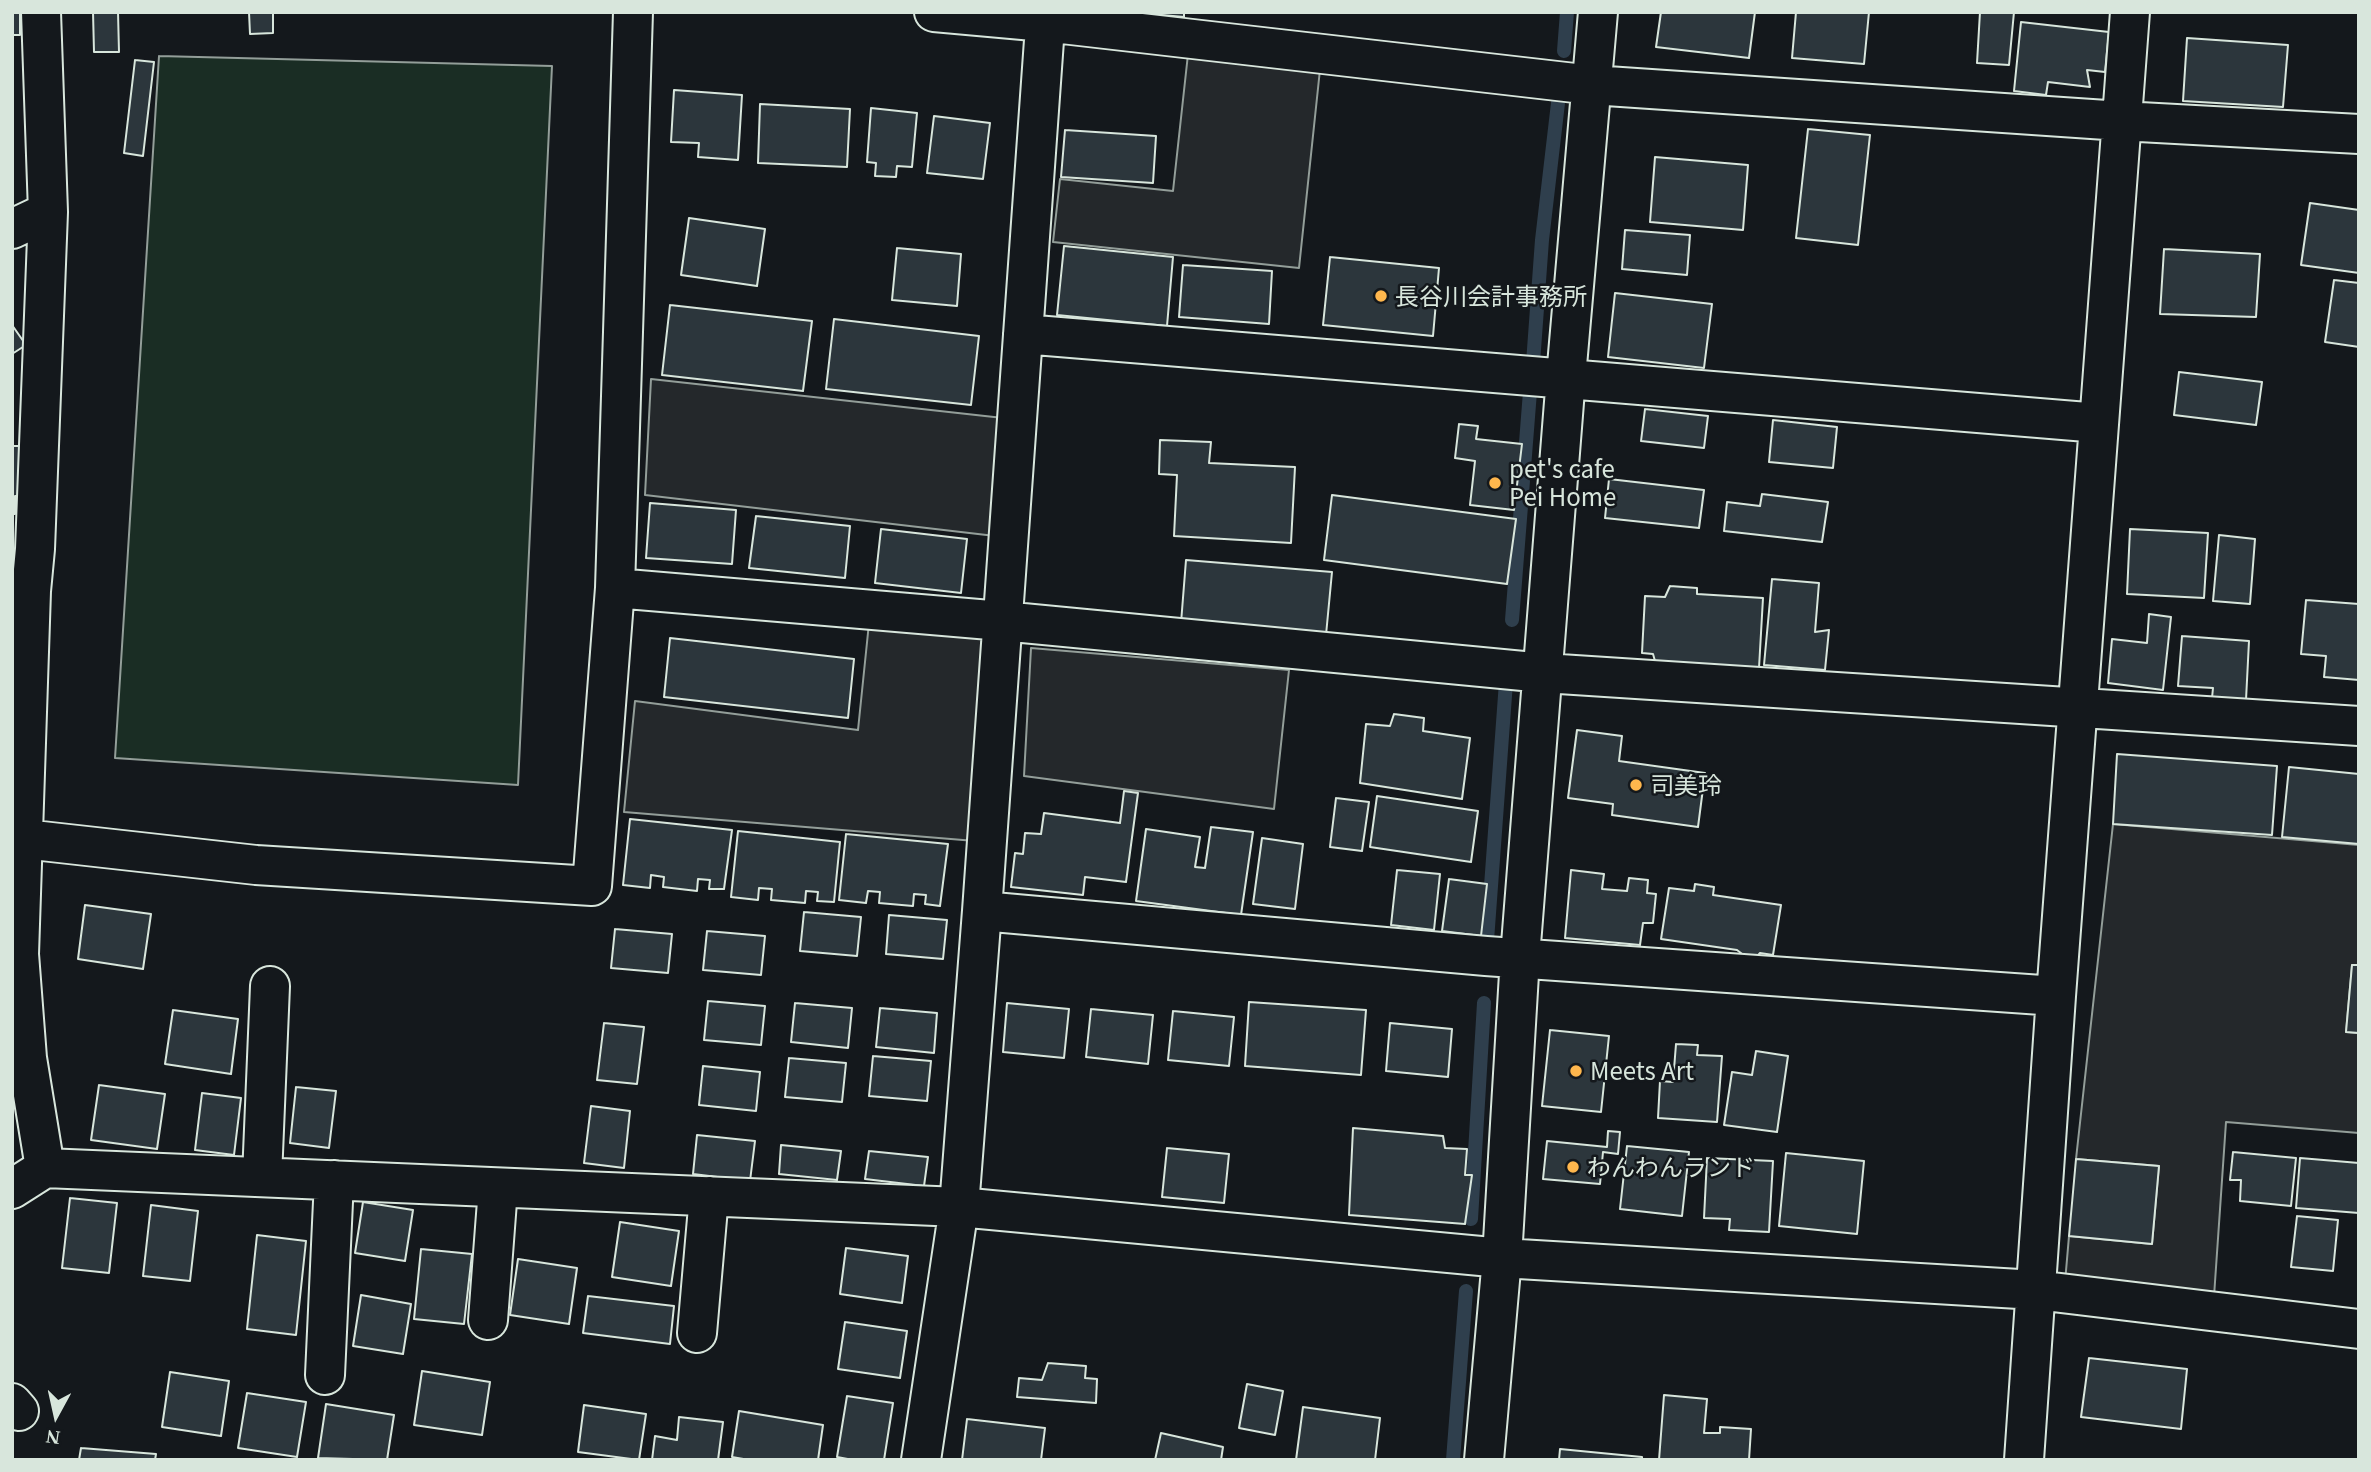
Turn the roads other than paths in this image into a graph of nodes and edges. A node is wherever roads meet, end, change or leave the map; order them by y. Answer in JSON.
{"nodes":[{"id":1,"x":41,"y":12,"type":"edge"},
{"id":2,"x":633,"y":12,"type":"edge"},
{"id":3,"x":934,"y":12,"type":"edge"},
{"id":4,"x":1598,"y":12,"type":"edge"},
{"id":5,"x":2130,"y":12,"type":"edge"},
{"id":6,"x":1045,"y":17,"type":"edge"},
{"id":7,"x":1592,"y":85,"type":"junction"},
{"id":8,"x":2121,"y":121,"type":"junction"},
{"id":9,"x":2359,"y":134,"type":"edge"},
{"id":10,"x":48,"y":212,"type":"junction"},
{"id":11,"x":12,"y":229,"type":"edge"},
{"id":12,"x":1023,"y":334,"type":"junction"},
{"id":13,"x":1566,"y":377,"type":"junction"},
{"id":14,"x":2099,"y":423,"type":"junction"},
{"id":15,"x":22,"y":588,"type":"edge"},
{"id":16,"x":615,"y":588,"type":"junction"},
{"id":17,"x":1002,"y":621,"type":"junction"},
{"id":18,"x":1544,"y":673,"type":"junction"},
{"id":19,"x":2078,"y":706,"type":"junction"},
{"id":20,"x":2359,"y":726,"type":"edge"},
{"id":21,"x":24,"y":839,"type":"junction"},
{"id":22,"x":982,"y":911,"type":"junction"},
{"id":23,"x":16,"y":954,"type":"edge"},
{"id":24,"x":1520,"y":957,"type":"junction"},
{"id":25,"x":270,"y":986,"type":"dead end"},
{"id":26,"x":2056,"y":996,"type":"junction"},
{"id":27,"x":45,"y":1168,"type":"junction"},
{"id":28,"x":262,"y":1177,"type":"junction"},
{"id":29,"x":334,"y":1180,"type":"junction"},
{"id":30,"x":498,"y":1188,"type":"junction"},
{"id":31,"x":12,"y":1189,"type":"edge"},
{"id":32,"x":709,"y":1196,"type":"junction"},
{"id":33,"x":959,"y":1207,"type":"junction"},
{"id":34,"x":1502,"y":1258,"type":"junction"},
{"id":35,"x":2036,"y":1290,"type":"junction"},
{"id":36,"x":488,"y":1320,"type":"dead end"},
{"id":37,"x":2359,"y":1329,"type":"edge"},
{"id":38,"x":697,"y":1333,"type":"dead end"},
{"id":39,"x":325,"y":1375,"type":"dead end"},
{"id":40,"x":921,"y":1460,"type":"edge"},
{"id":41,"x":1484,"y":1460,"type":"edge"},
{"id":42,"x":2024,"y":1460,"type":"edge"}],
"edges":[{"from":1,"to":10,"type":"street"},
{"from":2,"to":16,"type":"street"},
{"from":3,"to":6,"type":"street"},
{"from":4,"to":7,"type":"street"},
{"from":5,"to":8,"type":"street"},
{"from":6,"to":7,"type":"street"},
{"from":6,"to":12,"type":"street"},
{"from":7,"to":8,"type":"street"},
{"from":7,"to":13,"type":"street"},
{"from":8,"to":9,"type":"street"},
{"from":8,"to":14,"type":"street"},
{"from":10,"to":11,"type":"street"},
{"from":10,"to":15,"type":"street"},
{"from":12,"to":13,"type":"street"},
{"from":12,"to":17,"type":"street"},
{"from":13,"to":14,"type":"street"},
{"from":13,"to":18,"type":"street"},
{"from":14,"to":19,"type":"street"},
{"from":15,"to":21,"type":"street"},
{"from":16,"to":17,"type":"street"},
{"from":16,"to":21,"type":"street"},
{"from":17,"to":18,"type":"street"},
{"from":17,"to":22,"type":"street"},
{"from":18,"to":19,"type":"street"},
{"from":18,"to":24,"type":"street"},
{"from":19,"to":20,"type":"street"},
{"from":19,"to":26,"type":"street"},
{"from":21,"to":23,"type":"street"},
{"from":22,"to":24,"type":"street"},
{"from":22,"to":33,"type":"street"},
{"from":23,"to":27,"type":"street"},
{"from":24,"to":26,"type":"street"},
{"from":24,"to":34,"type":"street"},
{"from":25,"to":28,"type":"street"},
{"from":26,"to":35,"type":"street"},
{"from":27,"to":28,"type":"street"},
{"from":27,"to":31,"type":"street"},
{"from":28,"to":29,"type":"street"},
{"from":29,"to":30,"type":"street"},
{"from":29,"to":39,"type":"street"},
{"from":30,"to":32,"type":"street"},
{"from":30,"to":36,"type":"street"},
{"from":32,"to":33,"type":"street"},
{"from":32,"to":38,"type":"street"},
{"from":33,"to":34,"type":"street"},
{"from":33,"to":40,"type":"street"},
{"from":34,"to":35,"type":"street"},
{"from":34,"to":41,"type":"street"},
{"from":35,"to":37,"type":"street"},
{"from":35,"to":42,"type":"street"}]}
